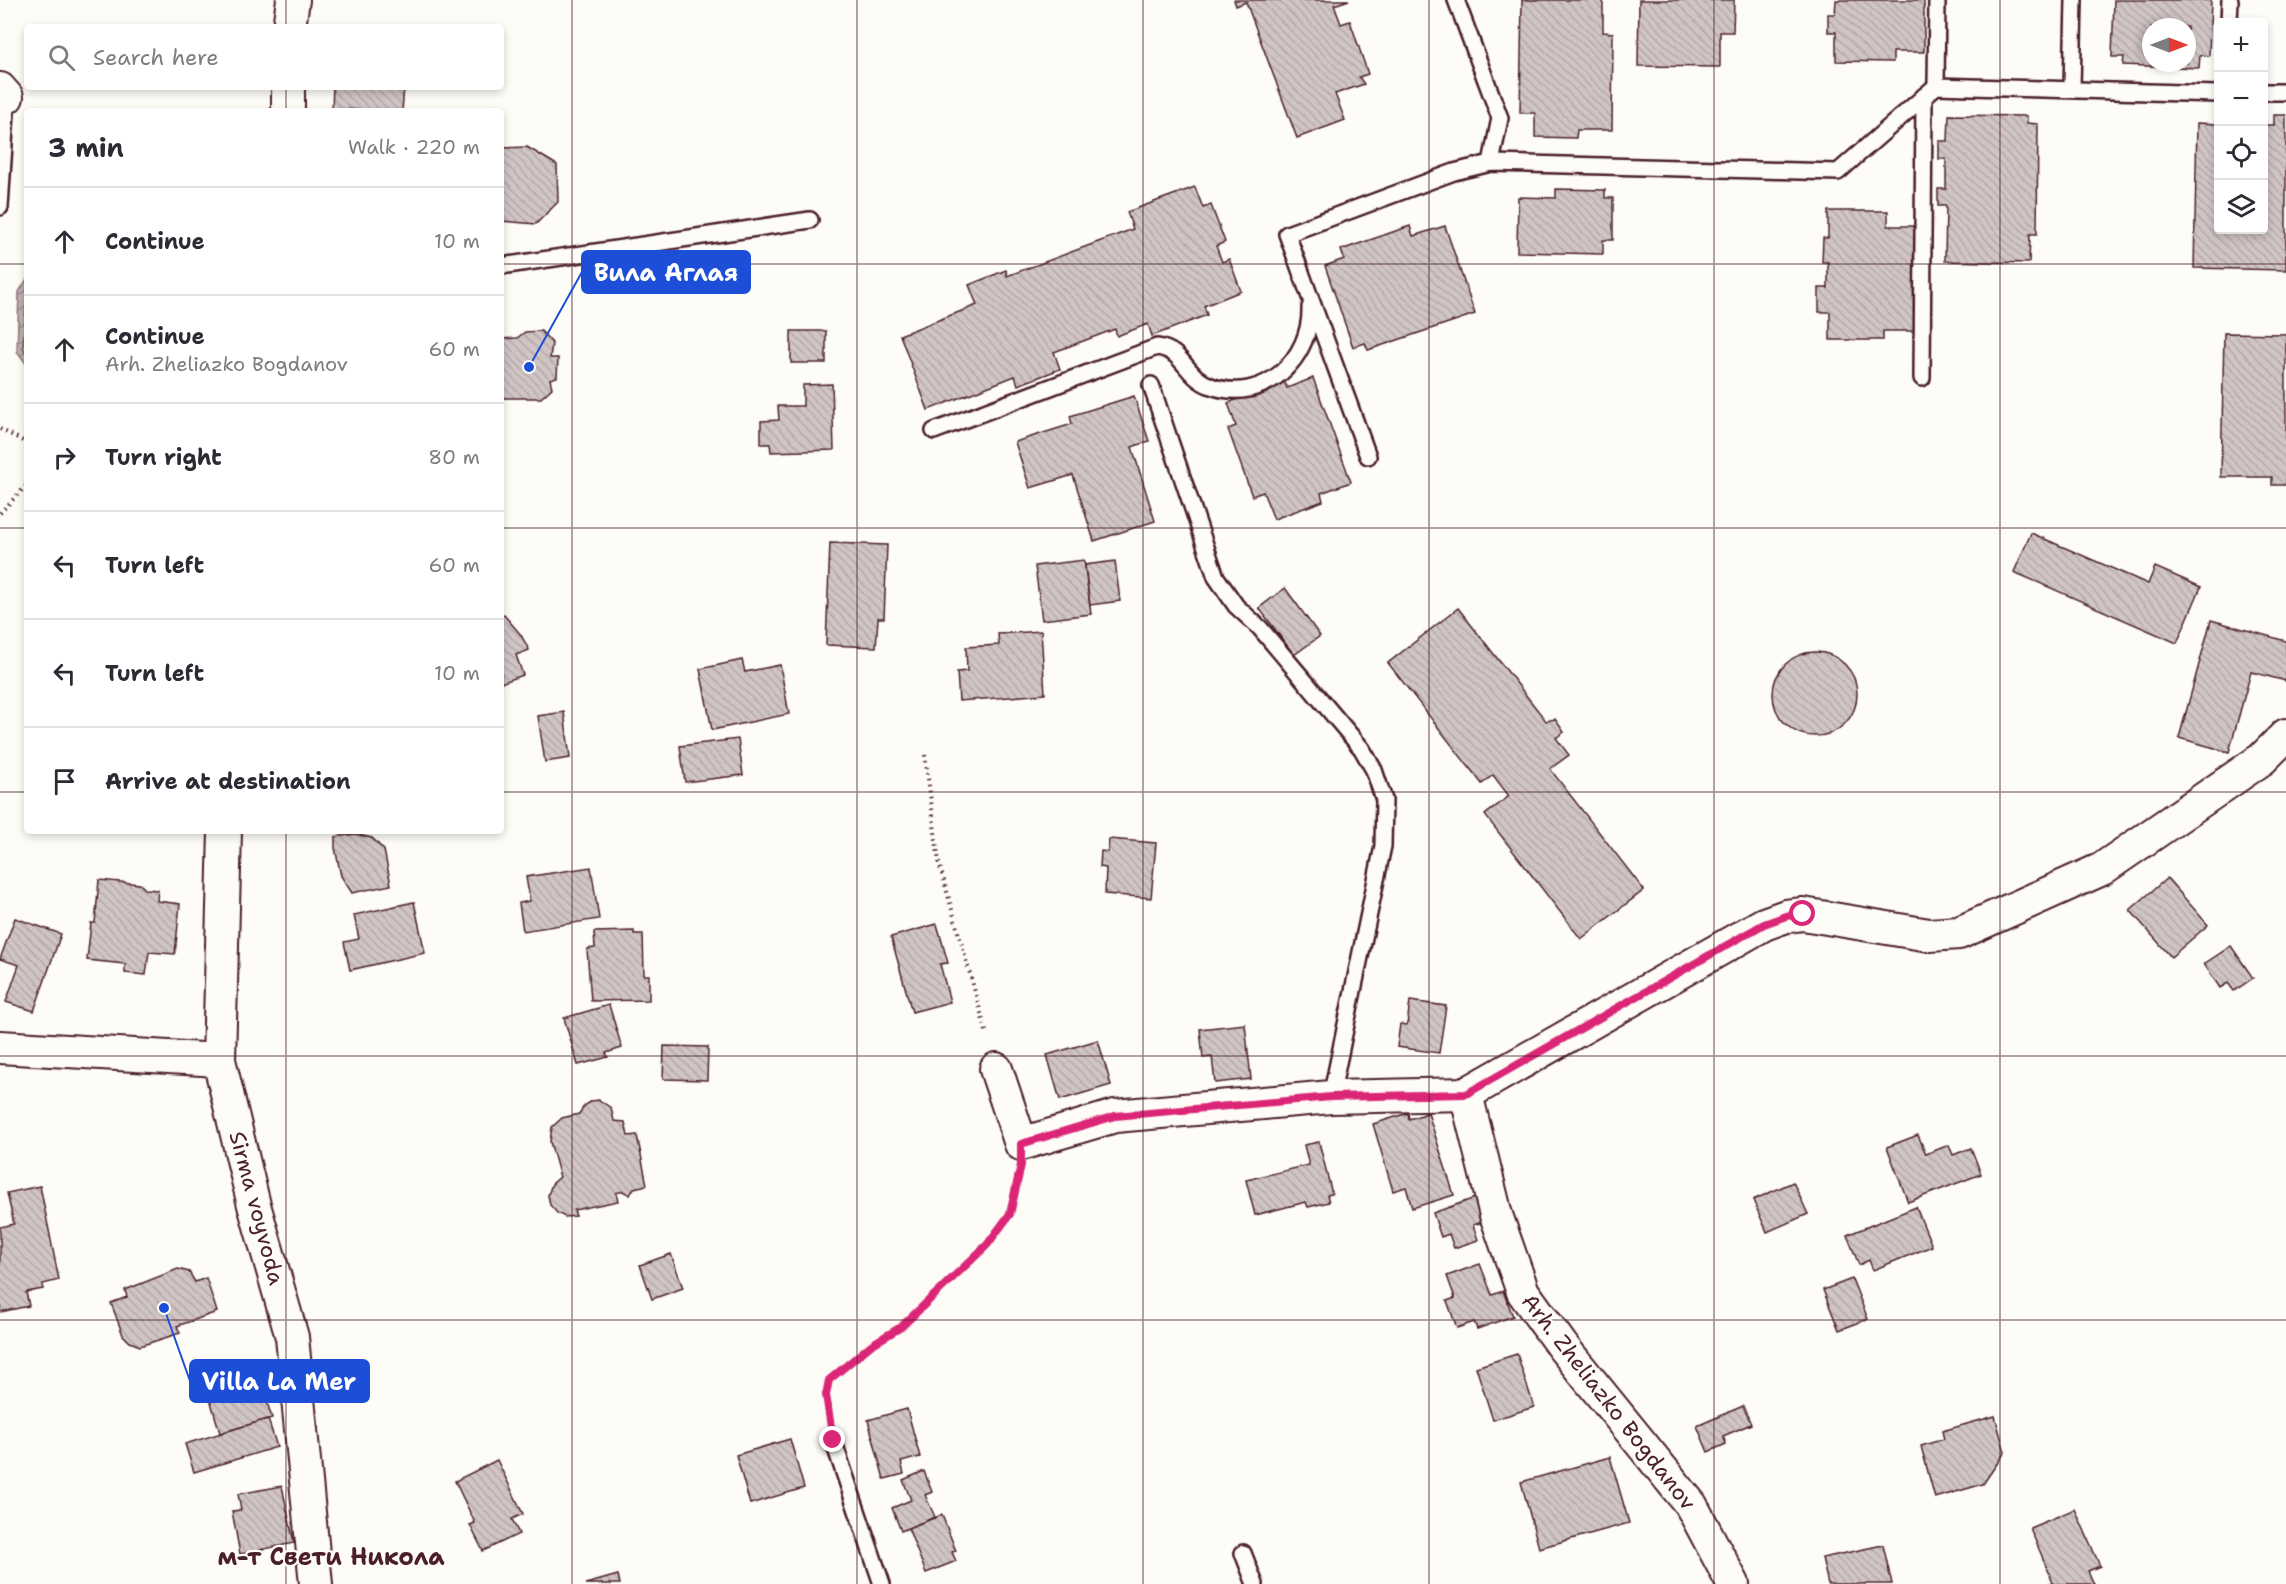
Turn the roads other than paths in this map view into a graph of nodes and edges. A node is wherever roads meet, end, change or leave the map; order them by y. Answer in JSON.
{"nodes":[{"id":1,"x":293,"y":0,"type":"edge"},
{"id":2,"x":1456,"y":0,"type":"edge"},
{"id":3,"x":1937,"y":0,"type":"edge"},
{"id":4,"x":2074,"y":0,"type":"edge"},
{"id":5,"x":2230,"y":0,"type":"edge"},
{"id":6,"x":2229,"y":18,"type":"edge"},
{"id":7,"x":289,"y":24,"type":"edge"},
{"id":8,"x":1936,"y":86,"type":"junction"},
{"id":9,"x":2073,"y":88,"type":"junction"},
{"id":10,"x":288,"y":90,"type":"edge"},
{"id":11,"x":2268,"y":92,"type":"edge"},
{"id":12,"x":2286,"y":92,"type":"edge"},
{"id":13,"x":3,"y":93,"type":"edge"},
{"id":14,"x":2214,"y":94,"type":"edge"},
{"id":15,"x":1924,"y":96,"type":"junction"},
{"id":16,"x":288,"y":108,"type":"edge"},
{"id":17,"x":1491,"y":164,"type":"junction"},
{"id":18,"x":0,"y":207,"type":"edge"},
{"id":19,"x":810,"y":220,"type":"dead end"},
{"id":20,"x":504,"y":266,"type":"edge"},
{"id":21,"x":1310,"y":298,"type":"junction"},
{"id":22,"x":1922,"y":378,"type":"dead end"},
{"id":23,"x":1151,"y":385,"type":"dead end"},
{"id":24,"x":934,"y":431,"type":"dead end"},
{"id":25,"x":1368,"y":456,"type":"dead end"},
{"id":26,"x":2286,"y":735,"type":"edge"},
{"id":27,"x":225,"y":834,"type":"edge"},
{"id":28,"x":0,"y":1047,"type":"edge"},
{"id":29,"x":219,"y":1060,"type":"junction"},
{"id":30,"x":996,"y":1069,"type":"road end"},
{"id":31,"x":1466,"y":1094,"type":"junction"},
{"id":32,"x":1331,"y":1097,"type":"junction"},
{"id":33,"x":833,"y":1440,"type":"road end"},
{"id":34,"x":1243,"y":1553,"type":"dead end"},
{"id":35,"x":316,"y":1584,"type":"edge"},
{"id":36,"x":882,"y":1584,"type":"edge"},
{"id":37,"x":1255,"y":1584,"type":"edge"},
{"id":38,"x":1733,"y":1584,"type":"edge"}],
"edges":[{"from":1,"to":7,"type":"street"},
{"from":2,"to":17,"type":"lane"},
{"from":3,"to":8,"type":"lane"},
{"from":4,"to":9,"type":"lane"},
{"from":5,"to":6,"type":"lane"},
{"from":8,"to":9,"type":"lane"},
{"from":8,"to":15,"type":"lane"},
{"from":9,"to":14,"type":"lane"},
{"from":10,"to":16,"type":"street"},
{"from":11,"to":12,"type":"lane"},
{"from":13,"to":18,"type":"lane"},
{"from":15,"to":17,"type":"lane"},
{"from":15,"to":22,"type":"lane"},
{"from":17,"to":21,"type":"lane"},
{"from":19,"to":20,"type":"lane"},
{"from":21,"to":24,"type":"lane"},
{"from":21,"to":25,"type":"lane"},
{"from":23,"to":32,"type":"lane"},
{"from":26,"to":31,"type":"street"},
{"from":27,"to":29,"type":"street","name":"Sirma voyvoda"},
{"from":28,"to":29,"type":"street"},
{"from":29,"to":35,"type":"street","name":"Sirma voyvoda"},
{"from":30,"to":32,"type":"street"},
{"from":31,"to":32,"type":"street"},
{"from":31,"to":38,"type":"street","name":"Arh. Zheliazko Bogdanov"},
{"from":33,"to":36,"type":"lane"},
{"from":34,"to":37,"type":"lane"}]}
